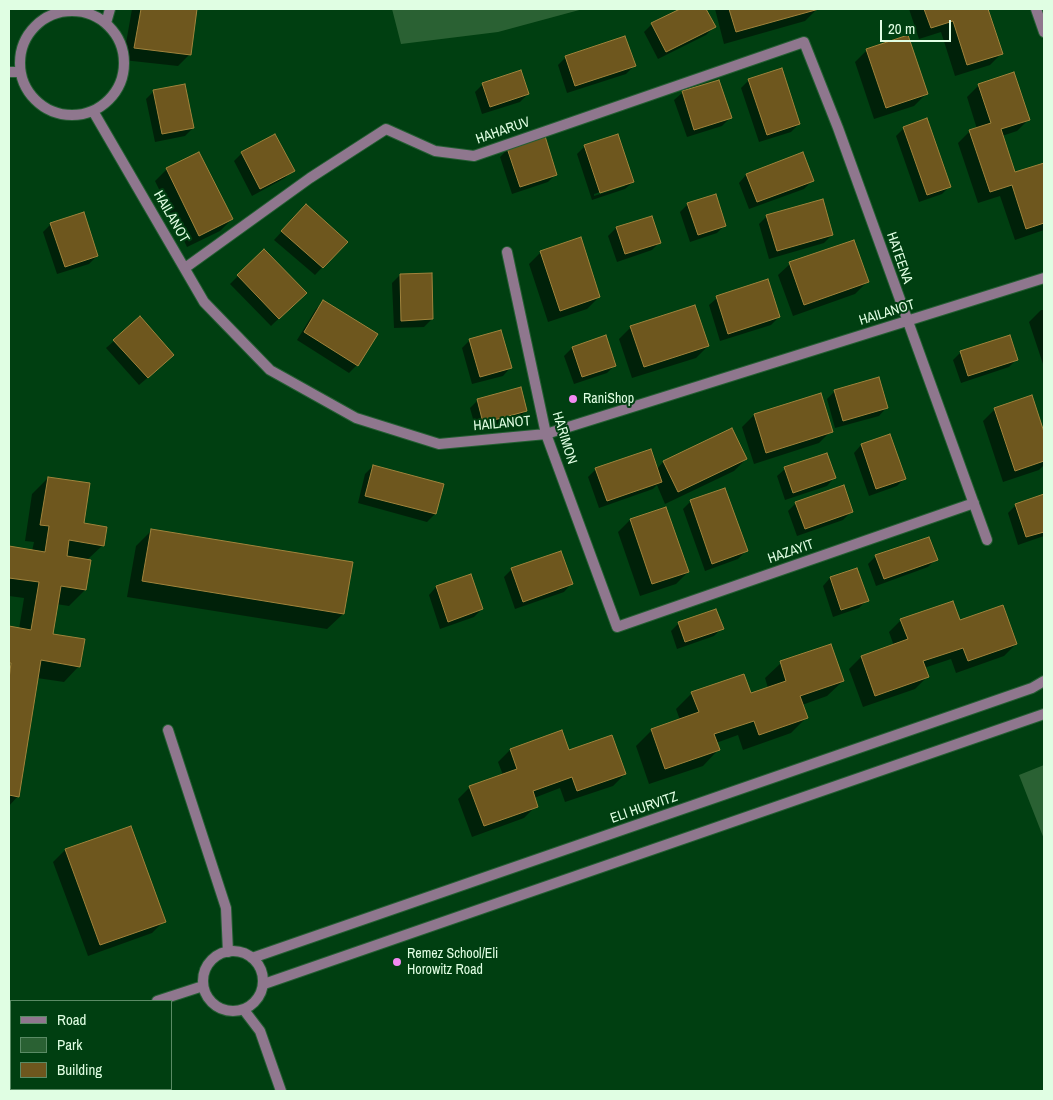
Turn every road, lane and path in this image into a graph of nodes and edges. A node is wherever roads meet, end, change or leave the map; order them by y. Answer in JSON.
{"nodes":[{"id":1,"x":110,"y":9,"type":"edge"},
{"id":2,"x":1036,"y":9,"type":"edge"},
{"id":3,"x":106,"y":23,"type":"junction"},
{"id":4,"x":1044,"y":32,"type":"edge"},
{"id":5,"x":804,"y":42,"type":"joint"},
{"id":6,"x":14,"y":72,"type":"edge"},
{"id":7,"x":93,"y":111,"type":"junction"},
{"id":8,"x":507,"y":252,"type":"dead end"},
{"id":9,"x":185,"y":268,"type":"junction"},
{"id":10,"x":1044,"y":278,"type":"edge"},
{"id":11,"x":906,"y":321,"type":"junction"},
{"id":12,"x":546,"y":434,"type":"junction"},
{"id":13,"x":974,"y":503,"type":"junction"},
{"id":14,"x":987,"y":540,"type":"dead end"},
{"id":15,"x":617,"y":627,"type":"joint"},
{"id":16,"x":1044,"y":681,"type":"edge"},
{"id":17,"x":1044,"y":714,"type":"edge"},
{"id":18,"x":168,"y":730,"type":"dead end"},
{"id":19,"x":228,"y":952,"type":"junction"},
{"id":20,"x":252,"y":958,"type":"junction"},
{"id":21,"x":264,"y":984,"type":"junction"},
{"id":22,"x":203,"y":986,"type":"junction"},
{"id":23,"x":160,"y":1000,"type":"edge"},
{"id":24,"x":244,"y":1010,"type":"junction"},
{"id":25,"x":281,"y":1091,"type":"edge"}],
"edges":[{"from":1,"to":3,"type":"street"},
{"from":2,"to":4,"type":"street"},
{"from":3,"to":6,"type":"street"},
{"from":3,"to":7,"type":"street"},
{"from":5,"to":9,"type":"street","name":"HAHARUV"},
{"from":5,"to":11,"type":"street","name":"HATEENA"},
{"from":6,"to":7,"type":"street"},
{"from":7,"to":9,"type":"street","name":"HAILANOT"},
{"from":8,"to":12,"type":"street","name":"HARIMON"},
{"from":9,"to":12,"type":"street","name":"HAILANOT"},
{"from":10,"to":11,"type":"street","name":"HAILANOT"},
{"from":11,"to":12,"type":"street","name":"HAILANOT"},
{"from":11,"to":13,"type":"street","name":"HATEENA"},
{"from":12,"to":15,"type":"street","name":"HARIMON"},
{"from":13,"to":14,"type":"street","name":"HATEENA"},
{"from":13,"to":15,"type":"street","name":"HAZAYIT"},
{"from":16,"to":20,"type":"street","name":"ELI HURVITZ"},
{"from":17,"to":21,"type":"street"},
{"from":18,"to":19,"type":"street"},
{"from":19,"to":20,"type":"street"},
{"from":19,"to":22,"type":"street"},
{"from":20,"to":21,"type":"street"},
{"from":21,"to":24,"type":"street"},
{"from":22,"to":23,"type":"street"},
{"from":22,"to":24,"type":"street"},
{"from":24,"to":25,"type":"street"}]}
